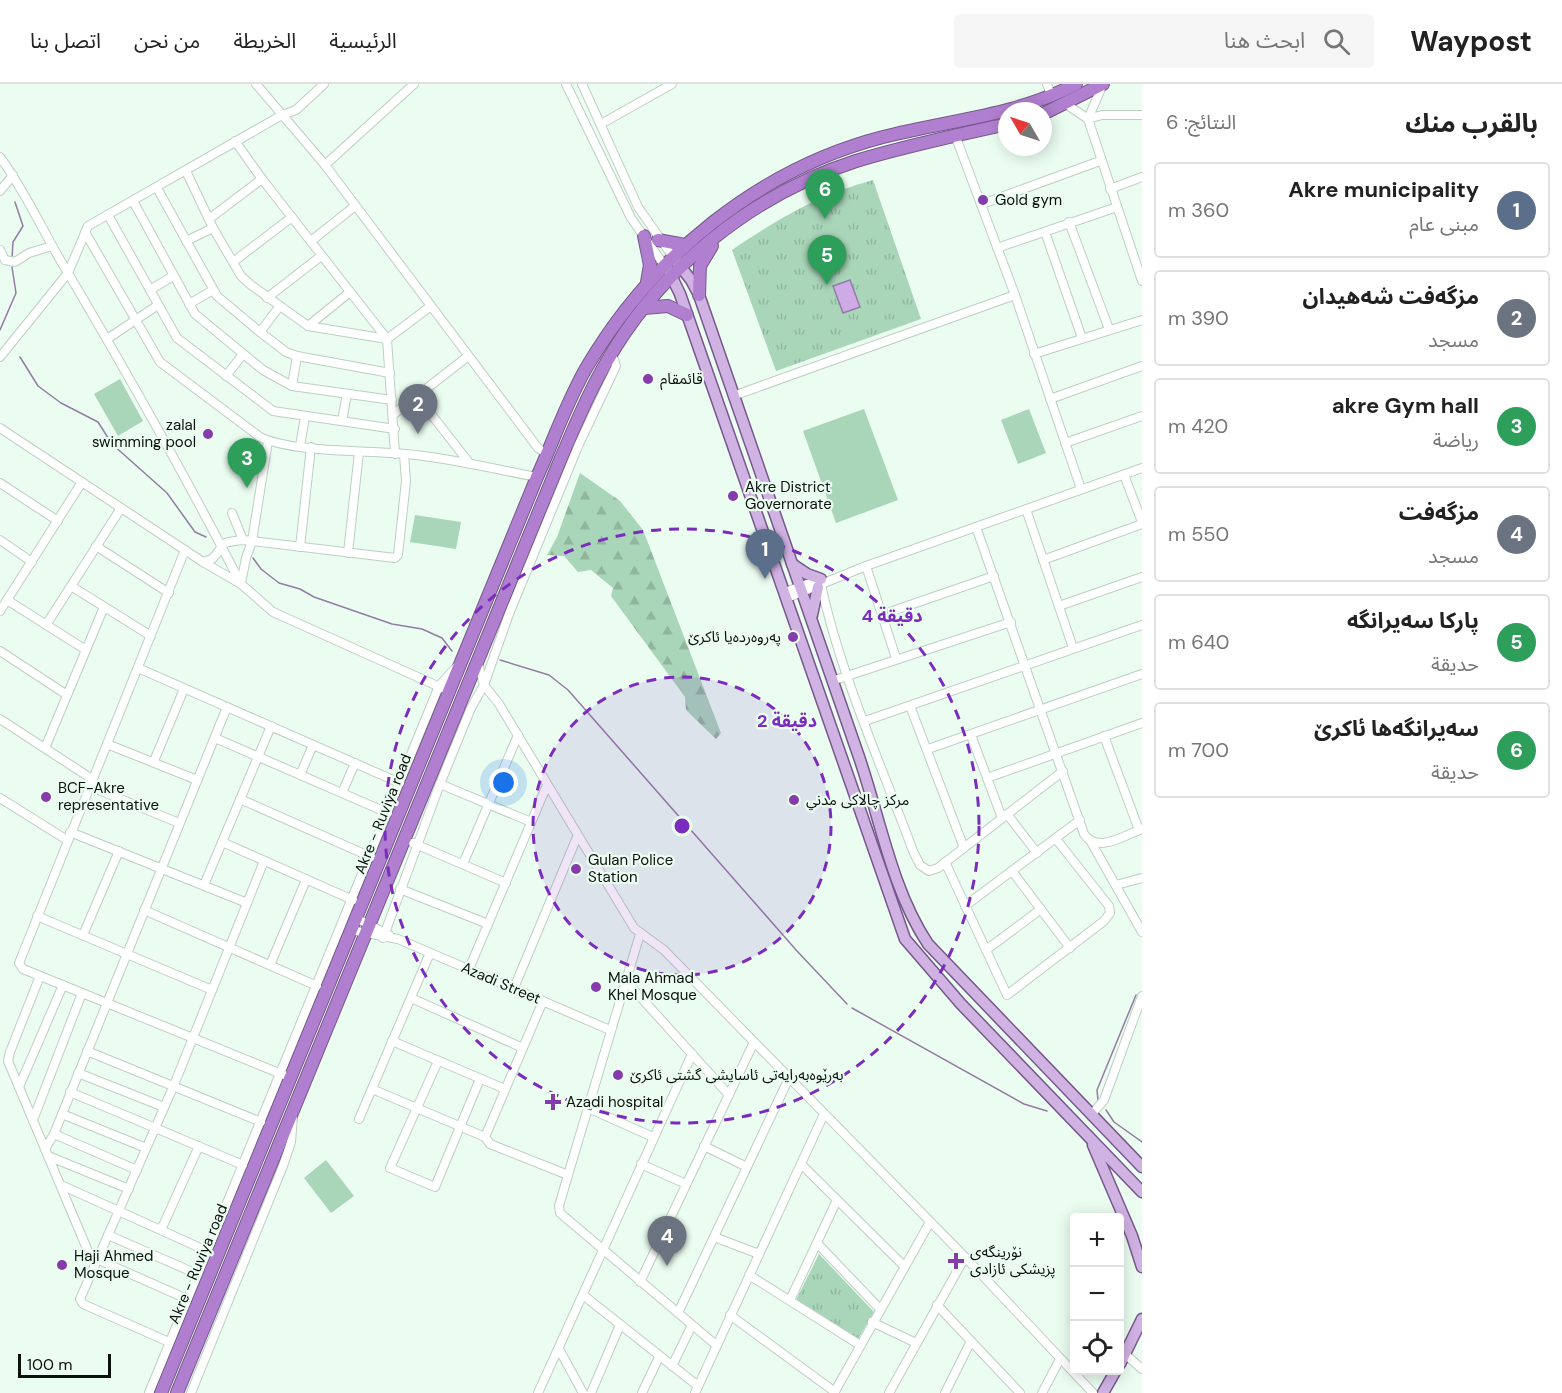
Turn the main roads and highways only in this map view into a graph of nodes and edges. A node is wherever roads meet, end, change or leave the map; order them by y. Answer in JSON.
{"nodes":[{"id":1,"x":1076,"y":84,"type":"edge"},
{"id":2,"x":1103,"y":84,"type":"edge"},
{"id":3,"x":1052,"y":110,"type":"edge"},
{"id":4,"x":998,"y":126,"type":"edge"},
{"id":5,"x":644,"y":236,"type":"road end"},
{"id":6,"x":718,"y":237,"type":"junction"},
{"id":7,"x":658,"y":240,"type":"road end"},
{"id":8,"x":685,"y":245,"type":"junction"},
{"id":9,"x":672,"y":266,"type":"junction"},
{"id":10,"x":647,"y":283,"type":"junction"},
{"id":11,"x":699,"y":295,"type":"junction"},
{"id":12,"x":644,"y":308,"type":"junction"},
{"id":13,"x":687,"y":315,"type":"junction"},
{"id":14,"x":744,"y":430,"type":"junction"},
{"id":15,"x":730,"y":435,"type":"junction"},
{"id":16,"x":791,"y":563,"type":"junction"},
{"id":17,"x":813,"y":624,"type":"junction"},
{"id":18,"x":859,"y":758,"type":"junction"},
{"id":19,"x":845,"y":764,"type":"junction"},
{"id":20,"x":1090,"y":1138,"type":"junction"},
{"id":21,"x":1142,"y":1167,"type":"edge"},
{"id":22,"x":1121,"y":1170,"type":"junction"},
{"id":23,"x":1142,"y":1192,"type":"edge"},
{"id":24,"x":1114,"y":1198,"type":"junction"},
{"id":25,"x":1142,"y":1267,"type":"edge"},
{"id":26,"x":1141,"y":1326,"type":"edge"},
{"id":27,"x":1124,"y":1356,"type":"edge"},
{"id":28,"x":1113,"y":1375,"type":"edge"},
{"id":29,"x":161,"y":1393,"type":"edge"},
{"id":30,"x":177,"y":1393,"type":"edge"},
{"id":31,"x":1102,"y":1393,"type":"edge"}],
"edges":[{"from":1,"to":8,"type":"highway"},
{"from":2,"to":3,"type":"highway"},
{"from":4,"to":6,"type":"highway"},
{"from":5,"to":10,"type":"highway"},
{"from":6,"to":9,"type":"highway"},
{"from":6,"to":11,"type":"highway"},
{"from":7,"to":8,"type":"highway"},
{"from":8,"to":9,"type":"highway"},
{"from":9,"to":10,"type":"highway","name":"Akre - Ruviya road"},
{"from":9,"to":11,"type":"main road"},
{"from":9,"to":12,"type":"highway","name":"Akre - Ruviya road"},
{"from":9,"to":13,"type":"main road"},
{"from":10,"to":29,"type":"highway","name":"Akre - Ruviya road"},
{"from":11,"to":14,"type":"main road"},
{"from":12,"to":13,"type":"highway"},
{"from":12,"to":30,"type":"highway","name":"Akre - Ruviya road"},
{"from":13,"to":15,"type":"main road"},
{"from":14,"to":15,"type":"main road"},
{"from":14,"to":16,"type":"main road"},
{"from":15,"to":19,"type":"main road"},
{"from":16,"to":17,"type":"main road"},
{"from":16,"to":17,"type":"main road"},
{"from":17,"to":18,"type":"main road"},
{"from":18,"to":19,"type":"main road"},
{"from":18,"to":21,"type":"main road"},
{"from":19,"to":20,"type":"main road"},
{"from":20,"to":22,"type":"main road"},
{"from":20,"to":24,"type":"main road"},
{"from":22,"to":23,"type":"main road"},
{"from":22,"to":24,"type":"main road"},
{"from":24,"to":25,"type":"main road"},
{"from":26,"to":27,"type":"main road"},
{"from":28,"to":31,"type":"main road"}]}
